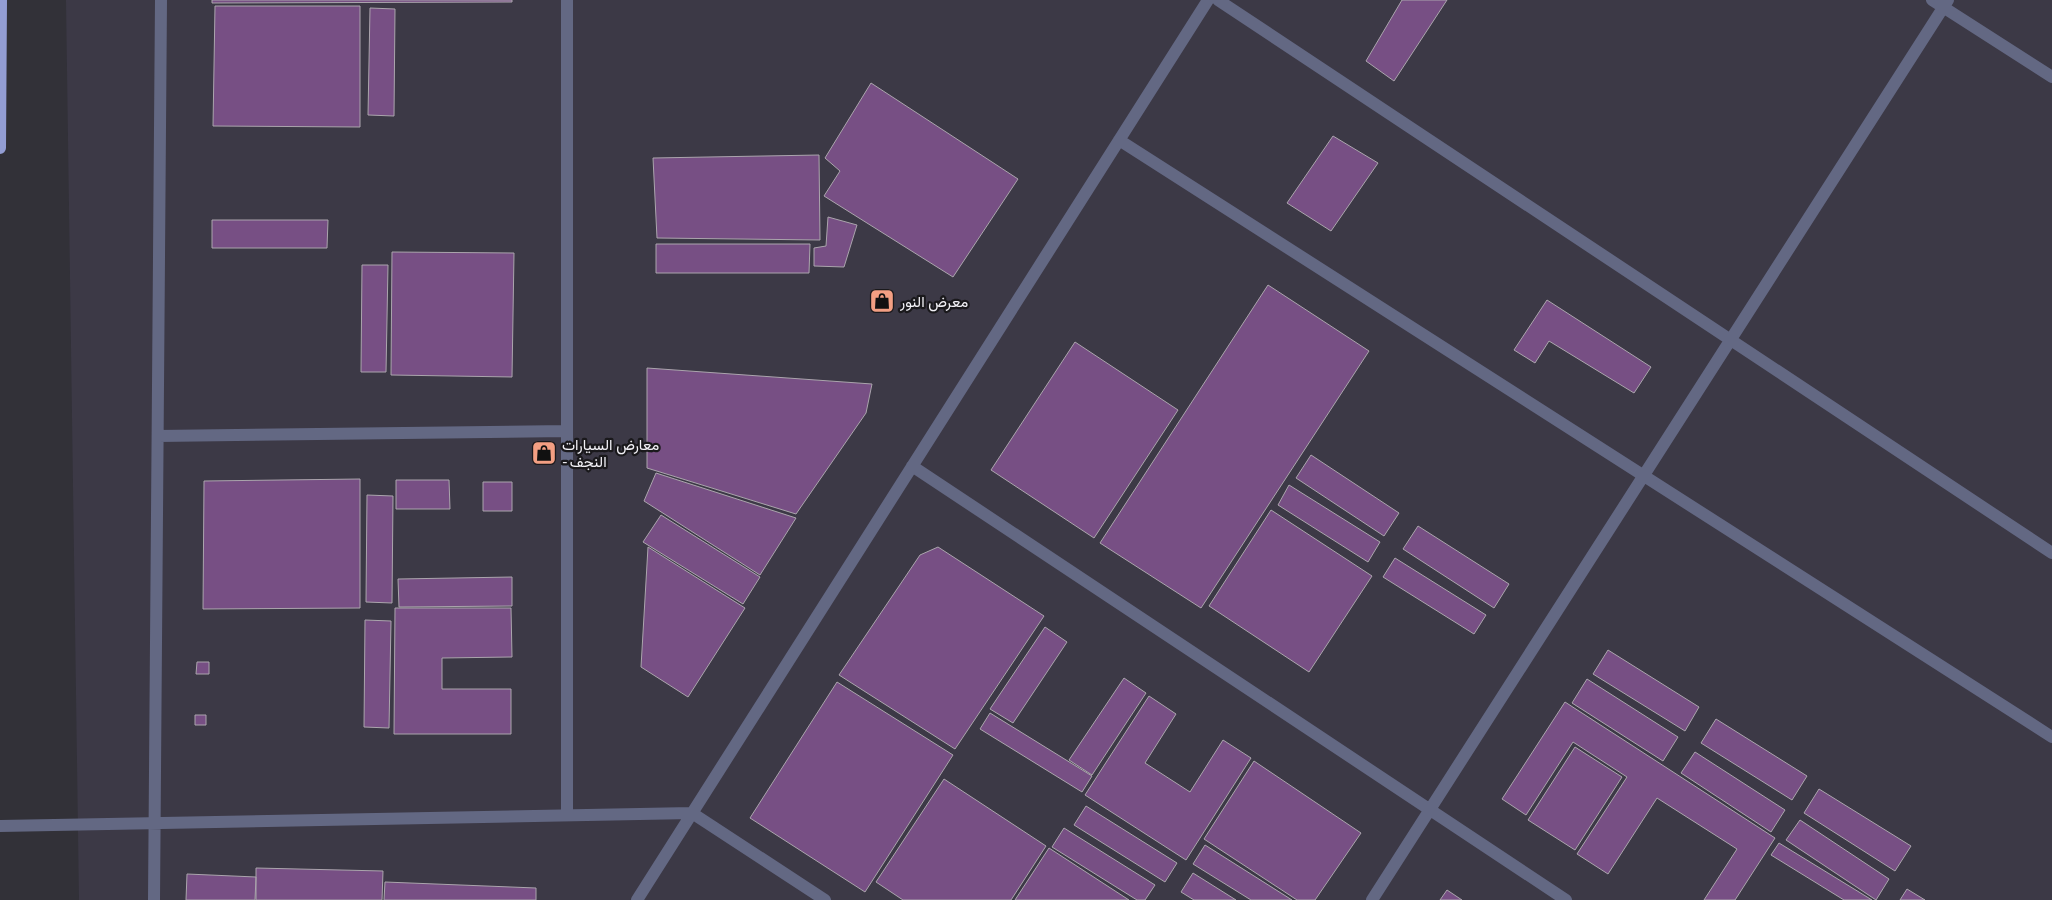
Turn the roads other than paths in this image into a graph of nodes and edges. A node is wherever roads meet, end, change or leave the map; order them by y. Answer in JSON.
{"nodes":[{"id":1,"x":0,"y":0,"type":"edge"},
{"id":2,"x":161,"y":0,"type":"edge"},
{"id":3,"x":567,"y":0,"type":"edge"},
{"id":4,"x":1208,"y":0,"type":"edge"},
{"id":5,"x":1218,"y":0,"type":"edge"},
{"id":6,"x":1941,"y":2,"type":"edge"},
{"id":7,"x":2052,"y":77,"type":"edge"},
{"id":8,"x":1120,"y":140,"type":"junction"},
{"id":9,"x":0,"y":148,"type":"edge"},
{"id":10,"x":1731,"y":340,"type":"junction"},
{"id":11,"x":567,"y":431,"type":"junction"},
{"id":12,"x":158,"y":436,"type":"junction"},
{"id":13,"x":912,"y":466,"type":"junction"},
{"id":14,"x":1644,"y":476,"type":"junction"},
{"id":15,"x":2052,"y":553,"type":"edge"},
{"id":16,"x":2052,"y":737,"type":"edge"},
{"id":17,"x":1430,"y":810,"type":"junction"},
{"id":18,"x":692,"y":813,"type":"junction"},
{"id":19,"x":567,"y":815,"type":"junction"},
{"id":20,"x":154,"y":822,"type":"junction"},
{"id":21,"x":0,"y":826,"type":"edge"},
{"id":22,"x":154,"y":900,"type":"edge"},
{"id":23,"x":637,"y":900,"type":"edge"},
{"id":24,"x":825,"y":900,"type":"edge"},
{"id":25,"x":1372,"y":900,"type":"edge"},
{"id":26,"x":1566,"y":900,"type":"edge"}],
"edges":[{"from":1,"to":9,"type":"main road"},
{"from":2,"to":12,"type":"street"},
{"from":3,"to":11,"type":"street"},
{"from":4,"to":8,"type":"street"},
{"from":5,"to":10,"type":"street"},
{"from":6,"to":7,"type":"street"},
{"from":6,"to":10,"type":"street"},
{"from":8,"to":13,"type":"street"},
{"from":8,"to":14,"type":"street"},
{"from":10,"to":14,"type":"street"},
{"from":10,"to":15,"type":"street"},
{"from":11,"to":12,"type":"street"},
{"from":11,"to":19,"type":"street"},
{"from":12,"to":20,"type":"street"},
{"from":13,"to":17,"type":"street"},
{"from":13,"to":18,"type":"street"},
{"from":14,"to":16,"type":"street"},
{"from":14,"to":17,"type":"street"},
{"from":17,"to":25,"type":"street"},
{"from":17,"to":26,"type":"street"},
{"from":18,"to":19,"type":"street"},
{"from":18,"to":23,"type":"street"},
{"from":18,"to":24,"type":"street"},
{"from":19,"to":20,"type":"street"},
{"from":20,"to":21,"type":"street"},
{"from":20,"to":22,"type":"street"}]}
